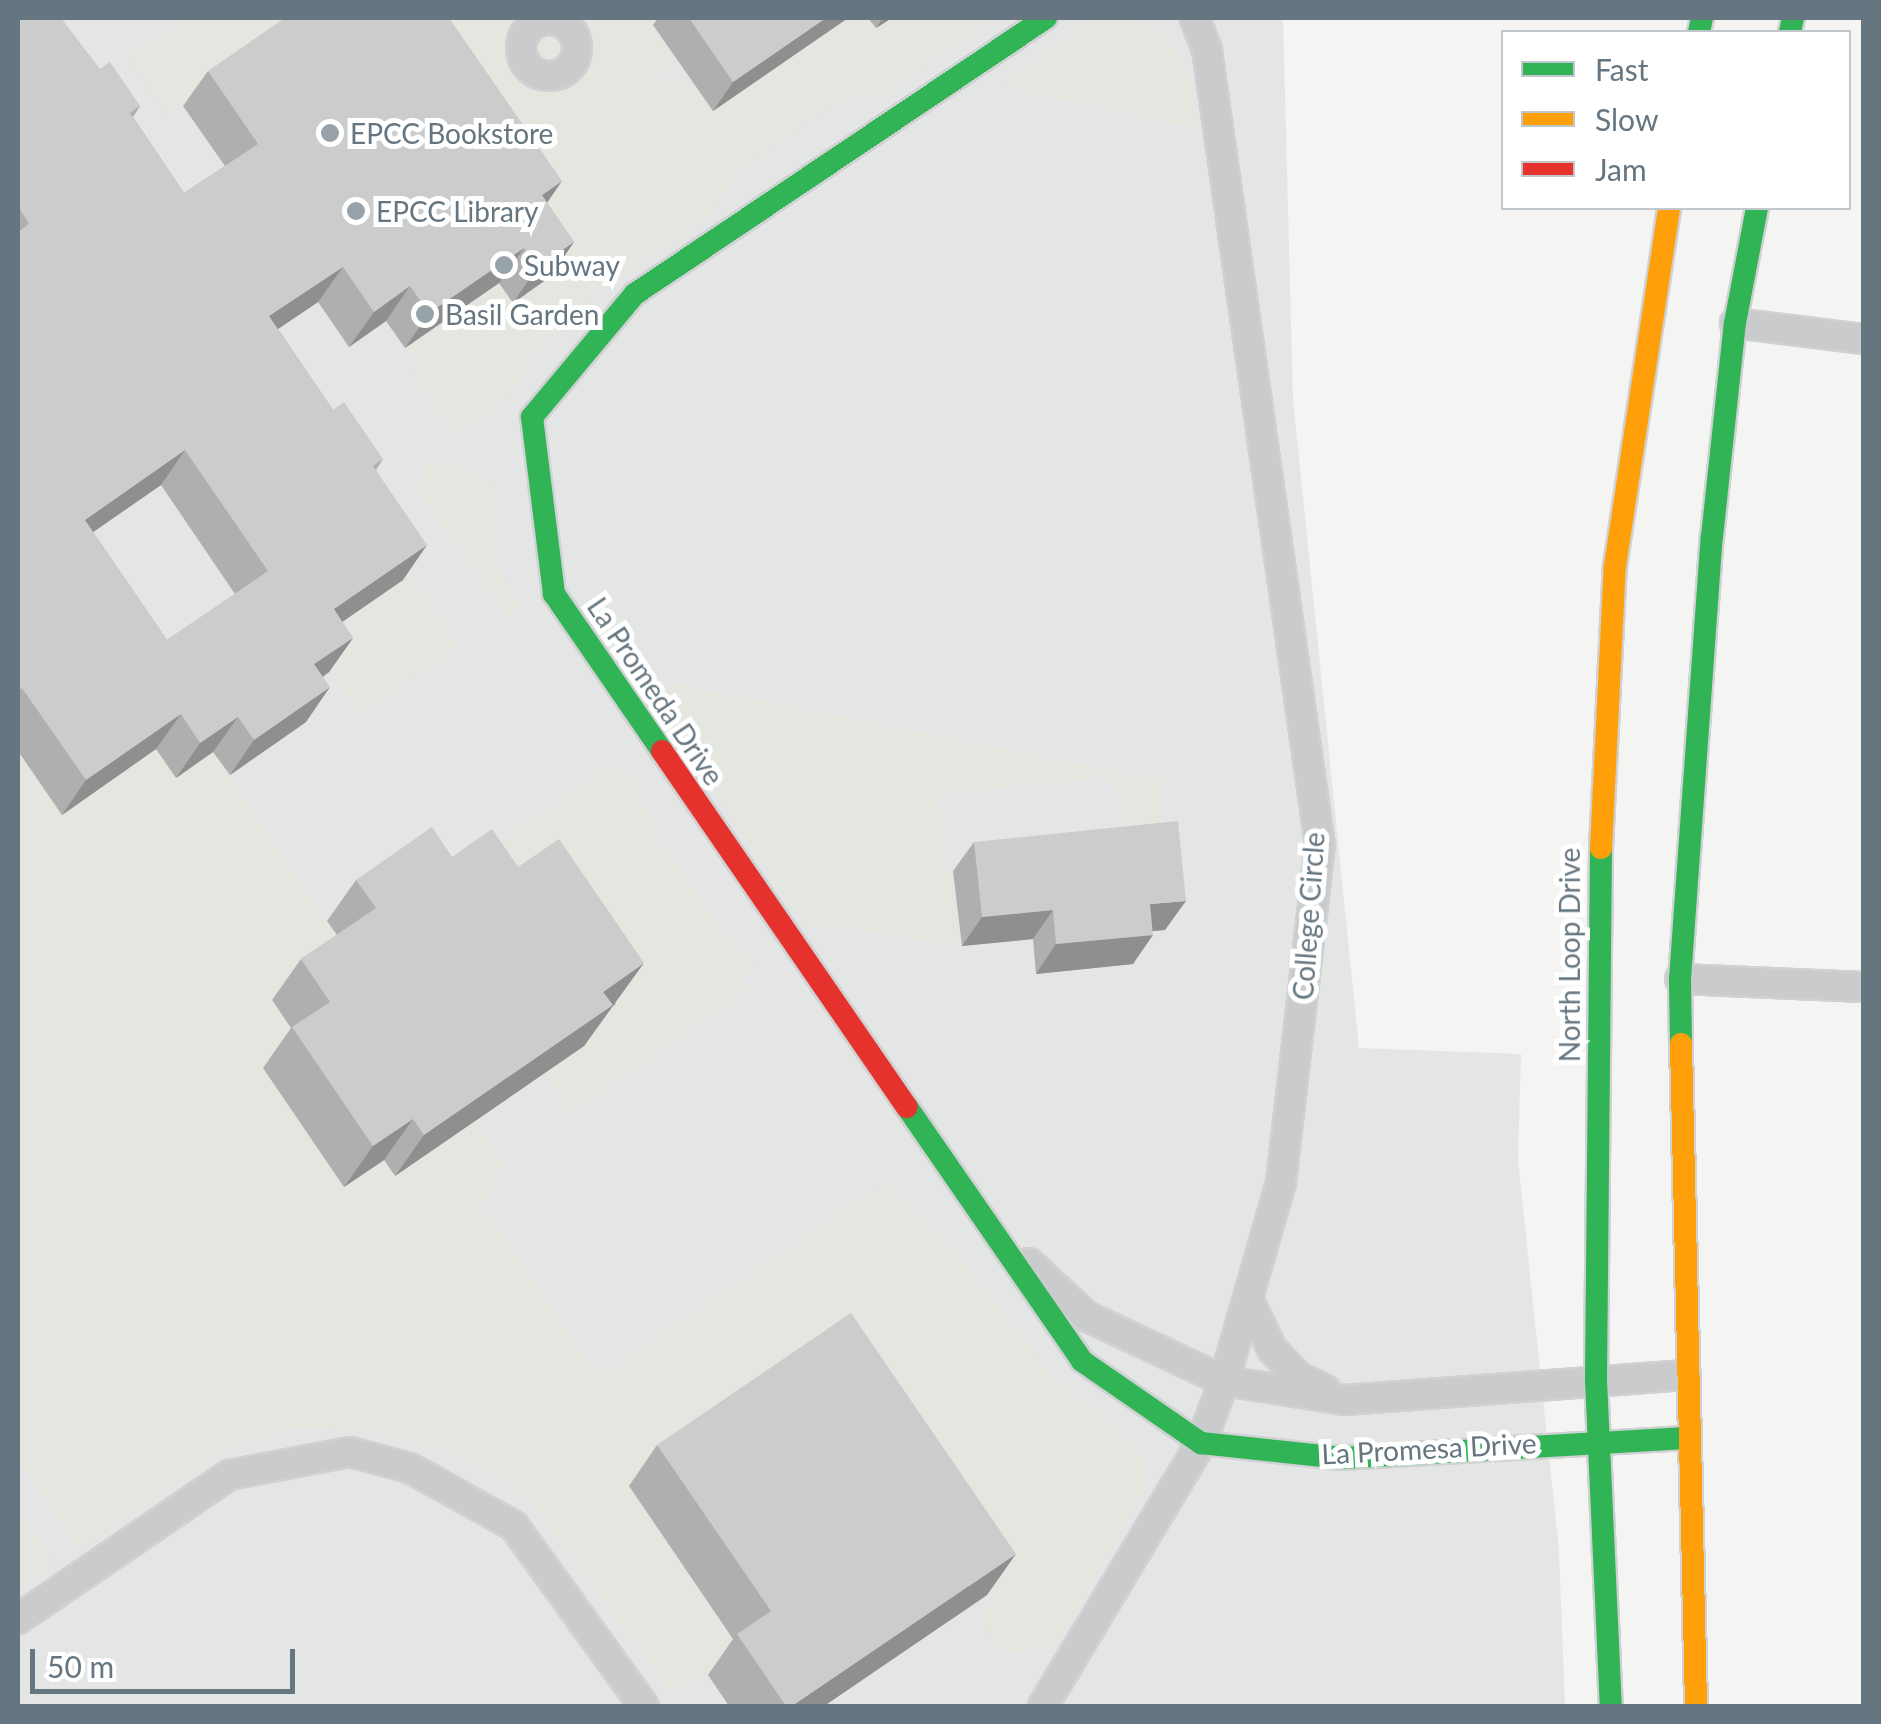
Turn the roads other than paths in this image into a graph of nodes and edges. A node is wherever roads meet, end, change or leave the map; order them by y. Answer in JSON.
{"nodes":[{"id":1,"x":1046,"y":18,"type":"edge"},
{"id":2,"x":1196,"y":18,"type":"edge"},
{"id":3,"x":1670,"y":210,"type":"edge"},
{"id":4,"x":1757,"y":210,"type":"edge"},
{"id":5,"x":1735,"y":323,"type":"junction"},
{"id":6,"x":1864,"y":340,"type":"edge"},
{"id":7,"x":1680,"y":979,"type":"junction"},
{"id":8,"x":1864,"y":987,"type":"edge"},
{"id":9,"x":977,"y":1214,"type":"junction"},
{"id":10,"x":1248,"y":1299,"type":"junction"},
{"id":11,"x":1686,"y":1375,"type":"junction"},
{"id":12,"x":1596,"y":1380,"type":"junction"},
{"id":13,"x":1224,"y":1381,"type":"junction"},
{"id":14,"x":1345,"y":1400,"type":"junction"},
{"id":15,"x":1686,"y":1438,"type":"junction"},
{"id":16,"x":1598,"y":1439,"type":"junction"},
{"id":17,"x":1201,"y":1443,"type":"junction"},
{"id":18,"x":18,"y":1619,"type":"edge"},
{"id":19,"x":644,"y":1706,"type":"edge"},
{"id":20,"x":1043,"y":1706,"type":"edge"},
{"id":21,"x":1612,"y":1706,"type":"edge"},
{"id":22,"x":1696,"y":1706,"type":"edge"}],
"edges":[{"from":1,"to":9,"type":"main road","name":"La Promeda Drive"},
{"from":2,"to":10,"type":"street","name":"College Circle"},
{"from":3,"to":12,"type":"main road","name":"North Loop Drive"},
{"from":4,"to":5,"type":"main road"},
{"from":5,"to":6,"type":"street"},
{"from":5,"to":7,"type":"main road"},
{"from":7,"to":8,"type":"street"},
{"from":7,"to":11,"type":"main road"},
{"from":9,"to":13,"type":"street","name":"La Promesa Drive"},
{"from":9,"to":17,"type":"main road","name":"La Promesa Drive"},
{"from":10,"to":13,"type":"street","name":"College Circle"},
{"from":10,"to":14,"type":"street","name":"La Promesa Drive"},
{"from":11,"to":12,"type":"street","name":"La Promesa Drive"},
{"from":11,"to":15,"type":"main road"},
{"from":12,"to":14,"type":"street","name":"La Promesa Drive"},
{"from":12,"to":16,"type":"main road","name":"North Loop Drive"},
{"from":13,"to":14,"type":"street","name":"La Promesa Drive"},
{"from":13,"to":17,"type":"street","name":"College Circle"},
{"from":15,"to":16,"type":"main road","name":"La Promesa Drive"},
{"from":15,"to":22,"type":"main road"},
{"from":16,"to":17,"type":"main road","name":"La Promesa Drive"},
{"from":16,"to":21,"type":"main road","name":"North Loop Drive"},
{"from":17,"to":20,"type":"street","name":"College Circle"},
{"from":18,"to":19,"type":"street"}]}
